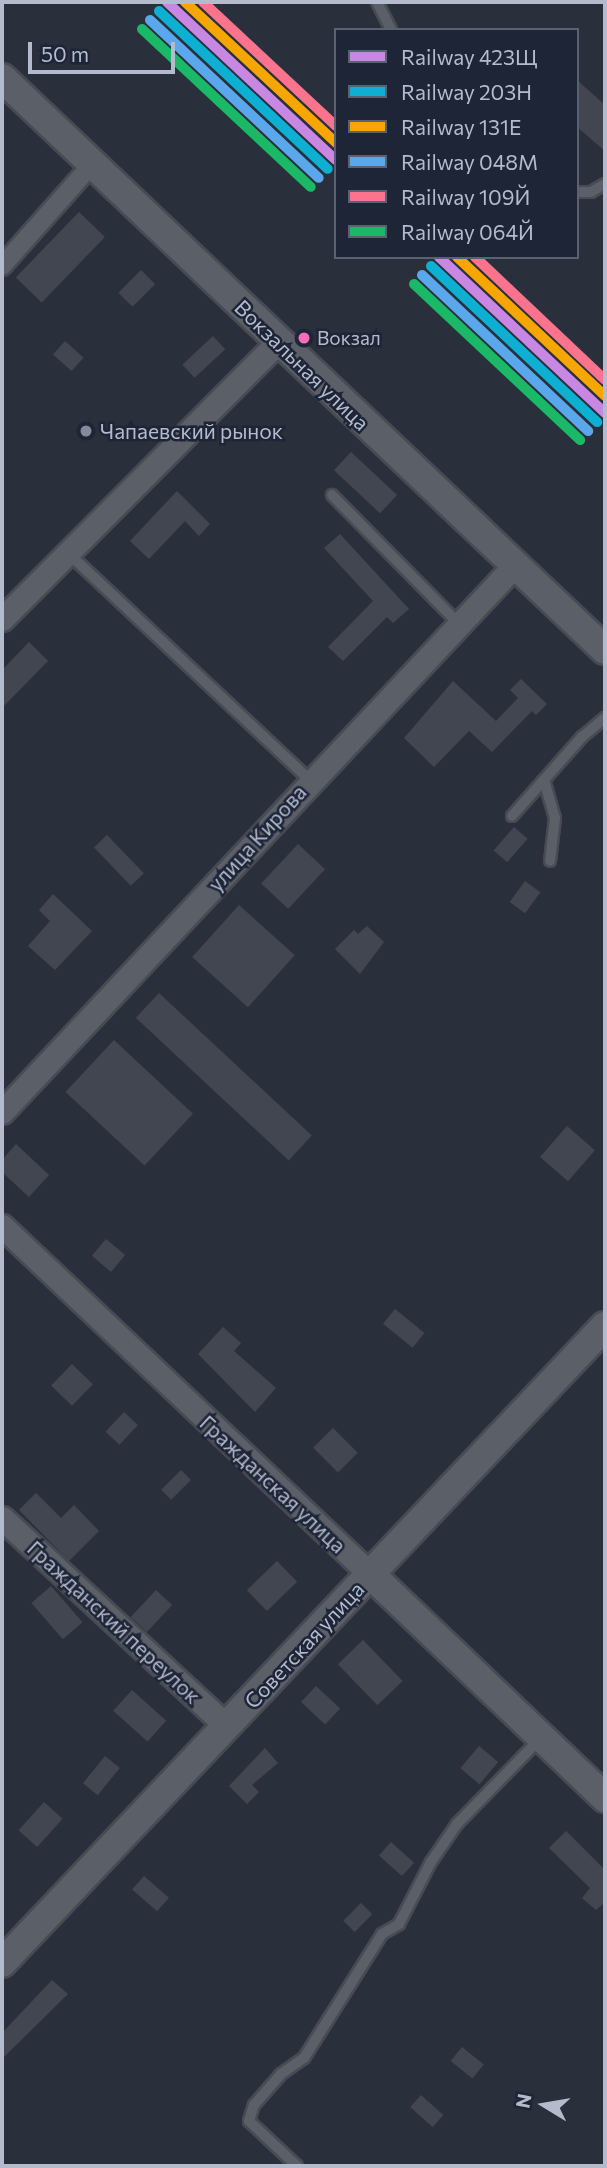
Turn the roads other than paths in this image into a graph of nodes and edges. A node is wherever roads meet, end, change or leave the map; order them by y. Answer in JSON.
{"nodes":[{"id":1,"x":377,"y":2,"type":"edge"},
{"id":2,"x":390,"y":28,"type":"edge"},
{"id":3,"x":2,"y":78,"type":"edge"},
{"id":4,"x":93,"y":163,"type":"junction"},
{"id":5,"x":605,"y":184,"type":"edge"},
{"id":6,"x":579,"y":192,"type":"edge"},
{"id":7,"x":2,"y":266,"type":"edge"},
{"id":8,"x":277,"y":343,"type":"junction"},
{"id":9,"x":332,"y":495,"type":"dead end"},
{"id":10,"x":68,"y":553,"type":"junction"},
{"id":11,"x":514,"y":566,"type":"junction"},
{"id":12,"x":2,"y":619,"type":"edge"},
{"id":13,"x":459,"y":624,"type":"junction"},
{"id":14,"x":605,"y":650,"type":"edge"},
{"id":15,"x":605,"y":718,"type":"edge"},
{"id":16,"x":310,"y":780,"type":"junction"},
{"id":17,"x":544,"y":780,"type":"junction"},
{"id":18,"x":512,"y":816,"type":"dead end"},
{"id":19,"x":550,"y":861,"type":"dead end"},
{"id":20,"x":2,"y":1112,"type":"edge"},
{"id":21,"x":2,"y":1226,"type":"edge"},
{"id":22,"x":605,"y":1326,"type":"edge"},
{"id":23,"x":2,"y":1518,"type":"edge"},
{"id":24,"x":370,"y":1574,"type":"junction"},
{"id":25,"x":227,"y":1726,"type":"junction"},
{"id":26,"x":542,"y":1737,"type":"junction"},
{"id":27,"x":605,"y":1798,"type":"edge"},
{"id":28,"x":2,"y":1963,"type":"edge"},
{"id":29,"x":297,"y":2166,"type":"edge"}],
"edges":[{"from":1,"to":2,"type":"lane"},
{"from":3,"to":4,"type":"street","name":"Вокзальная улица"},
{"from":4,"to":7,"type":"street"},
{"from":4,"to":8,"type":"street","name":"Вокзальная улица"},
{"from":5,"to":6,"type":"lane"},
{"from":8,"to":10,"type":"street"},
{"from":8,"to":11,"type":"street","name":"Вокзальная улица"},
{"from":9,"to":13,"type":"lane"},
{"from":10,"to":12,"type":"street"},
{"from":10,"to":16,"type":"lane"},
{"from":11,"to":13,"type":"street","name":"улица Кирова"},
{"from":11,"to":14,"type":"street","name":"Вокзальная улица"},
{"from":13,"to":16,"type":"street","name":"улица Кирова"},
{"from":15,"to":17,"type":"lane"},
{"from":16,"to":20,"type":"street","name":"улица Кирова"},
{"from":17,"to":18,"type":"lane"},
{"from":17,"to":19,"type":"lane"},
{"from":21,"to":24,"type":"street","name":"Гражданская улица"},
{"from":22,"to":24,"type":"street","name":"Советская улица"},
{"from":23,"to":25,"type":"street","name":"Гражданский переулок"},
{"from":24,"to":25,"type":"street","name":"Советская улица"},
{"from":24,"to":26,"type":"street","name":"Гражданская улица"},
{"from":25,"to":28,"type":"street","name":"Советская улица"},
{"from":26,"to":27,"type":"street","name":"Гражданская улица"},
{"from":26,"to":29,"type":"lane"}]}
